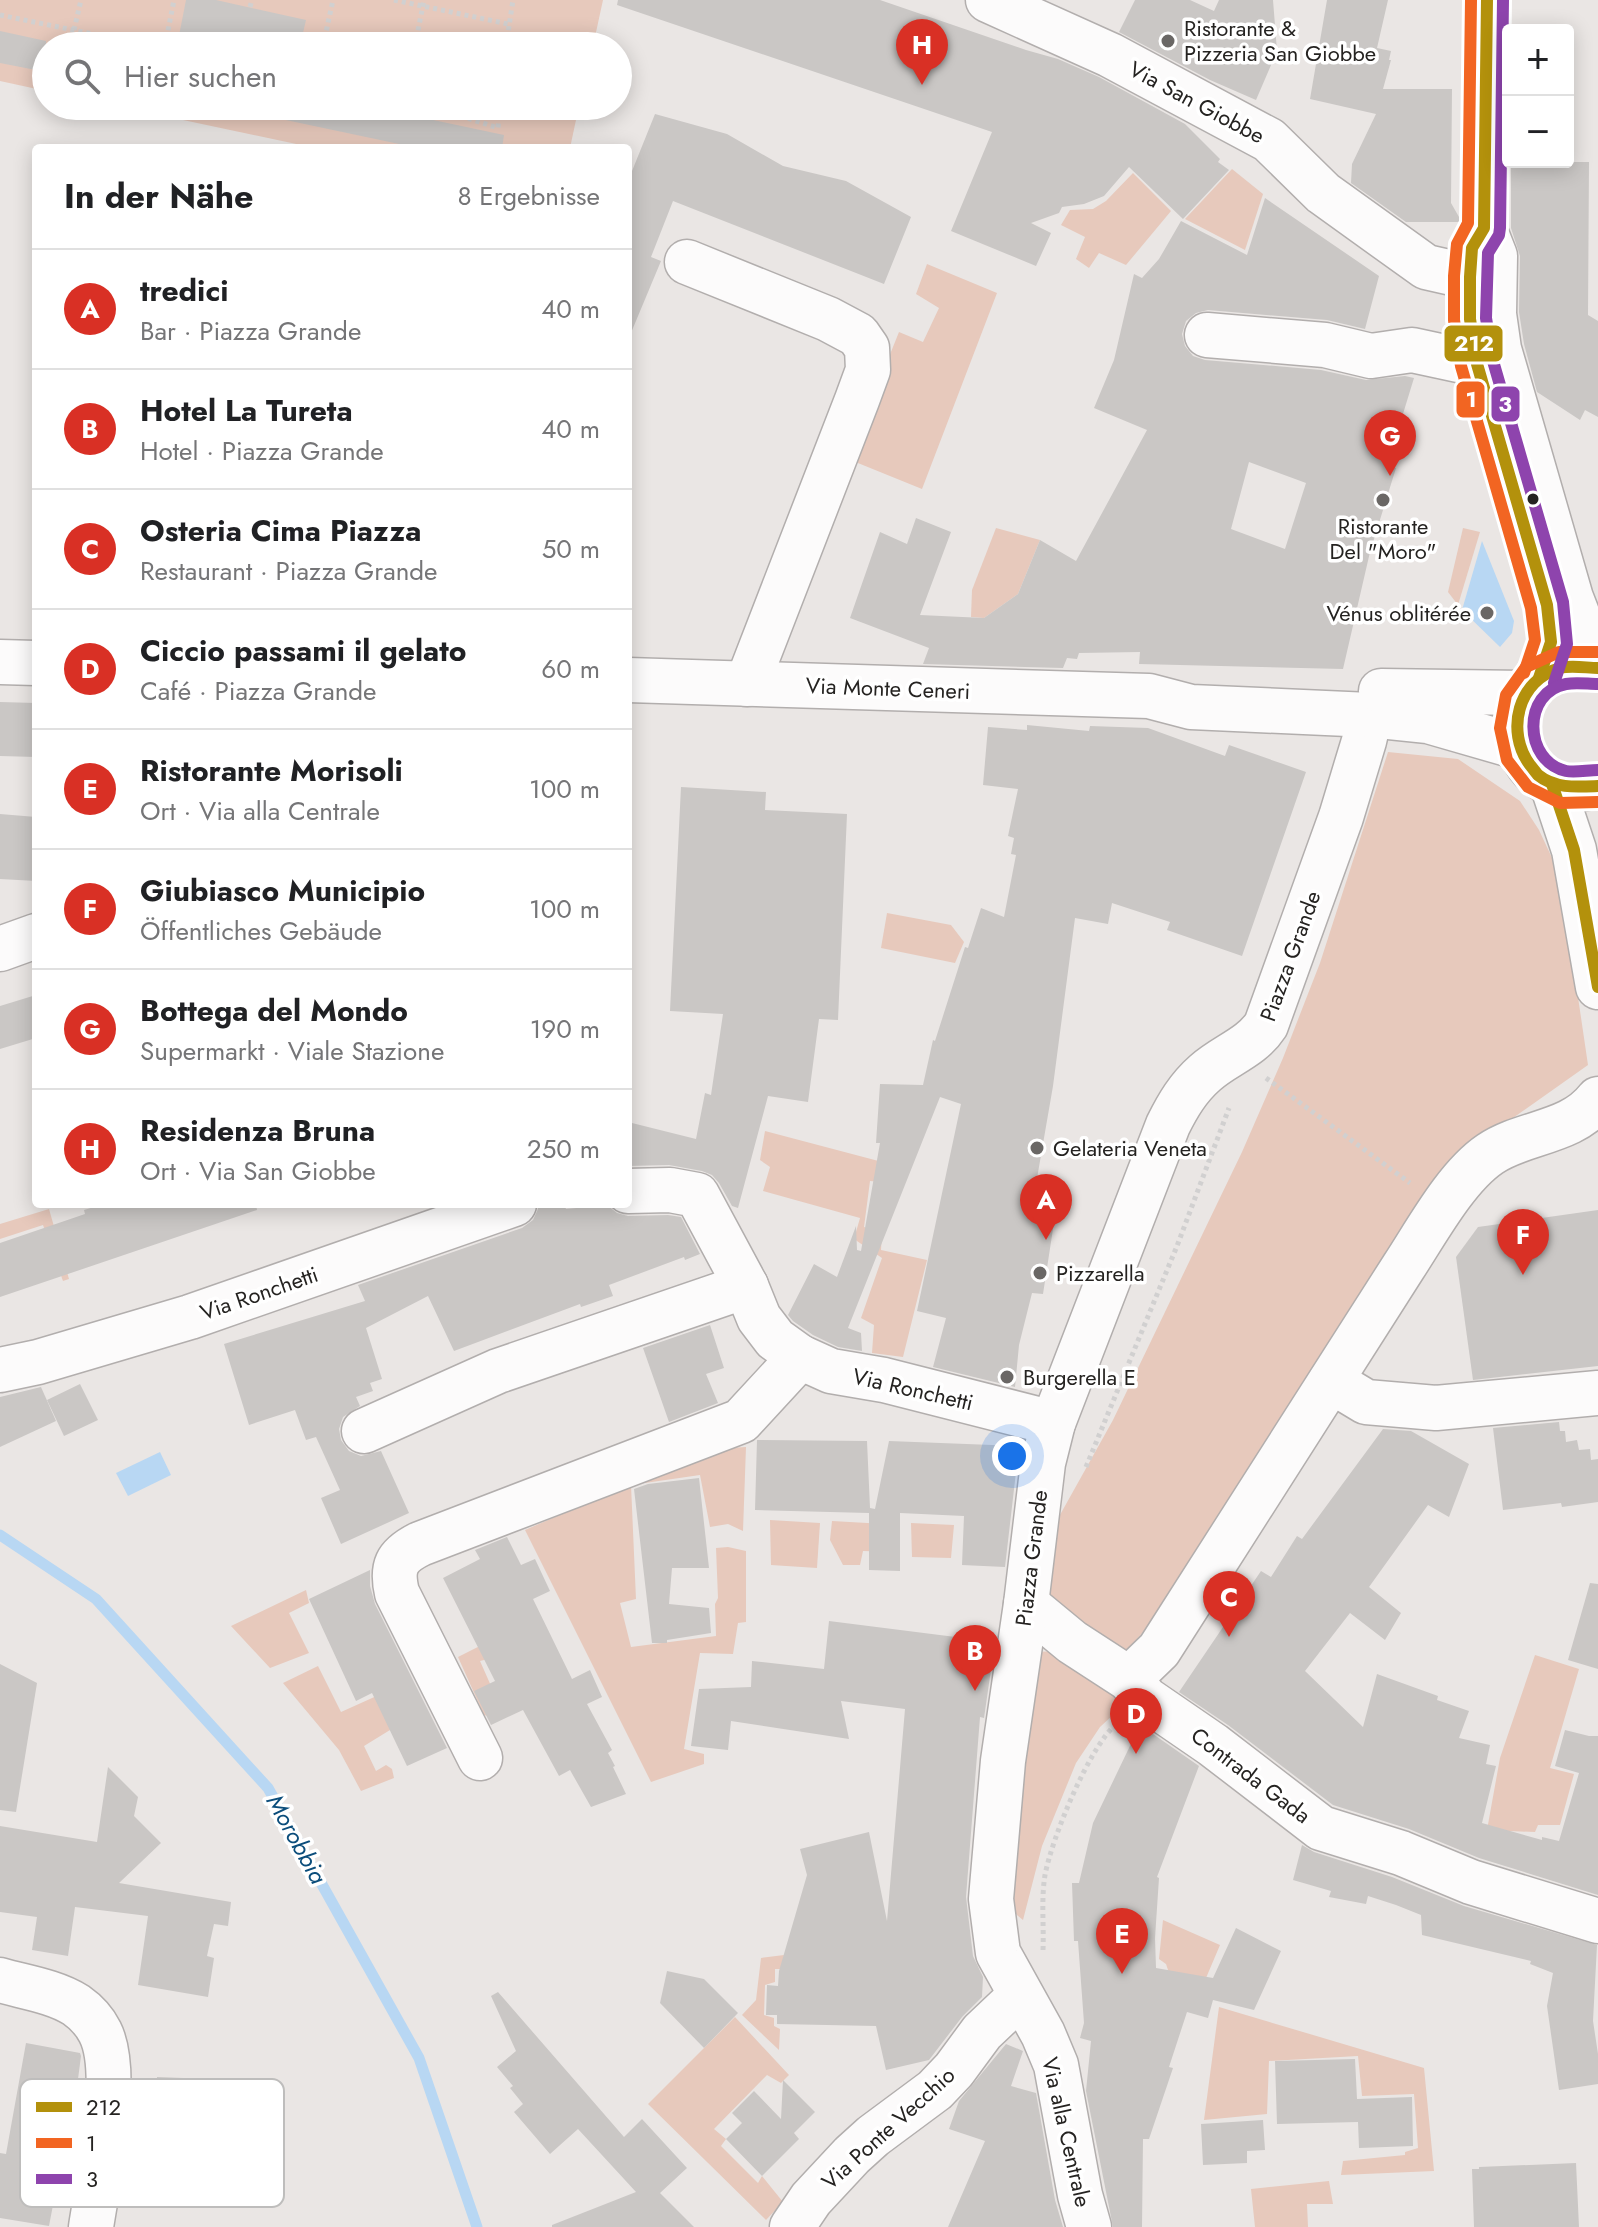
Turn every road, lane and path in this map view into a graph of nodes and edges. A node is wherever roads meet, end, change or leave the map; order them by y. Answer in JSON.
{"nodes":[{"id":1,"x":81,"y":0,"type":"edge"},
{"id":2,"x":174,"y":0,"type":"edge"},
{"id":3,"x":252,"y":0,"type":"edge"},
{"id":4,"x":333,"y":0,"type":"edge"},
{"id":5,"x":394,"y":0,"type":"edge"},
{"id":6,"x":513,"y":0,"type":"edge"},
{"id":7,"x":988,"y":0,"type":"edge"},
{"id":8,"x":1487,"y":0,"type":"edge"},
{"id":9,"x":424,"y":3,"type":"edge"},
{"id":10,"x":250,"y":7,"type":"dead end"},
{"id":11,"x":0,"y":15,"type":"edge"},
{"id":12,"x":508,"y":24,"type":"junction"},
{"id":13,"x":74,"y":30,"type":"junction"},
{"id":14,"x":84,"y":32,"type":"edge"},
{"id":15,"x":168,"y":32,"type":"edge"},
{"id":16,"x":326,"y":32,"type":"edge"},
{"id":17,"x":418,"y":32,"type":"edge"},
{"id":18,"x":507,"y":32,"type":"edge"},
{"id":19,"x":473,"y":120,"type":"edge"},
{"id":20,"x":499,"y":120,"type":"edge"},
{"id":21,"x":1484,"y":228,"type":"junction"},
{"id":22,"x":687,"y":262,"type":"dead end"},
{"id":23,"x":1470,"y":277,"type":"junction"},
{"id":24,"x":1207,"y":335,"type":"dead end"},
{"id":25,"x":1477,"y":364,"type":"junction"},
{"id":26,"x":0,"y":662,"type":"edge"},
{"id":27,"x":32,"y":663,"type":"edge"},
{"id":28,"x":1598,"y":668,"type":"edge"},
{"id":29,"x":632,"y":680,"type":"edge"},
{"id":30,"x":747,"y":684,"type":"junction"},
{"id":31,"x":1532,"y":686,"type":"junction"},
{"id":32,"x":1149,"y":696,"type":"junction"},
{"id":33,"x":1370,"y":715,"type":"junction"},
{"id":34,"x":1518,"y":747,"type":"junction"},
{"id":35,"x":1552,"y":784,"type":"junction"},
{"id":36,"x":1598,"y":786,"type":"edge"},
{"id":37,"x":32,"y":937,"type":"edge"},
{"id":38,"x":0,"y":949,"type":"edge"},
{"id":39,"x":1598,"y":987,"type":"edge"},
{"id":40,"x":1251,"y":1043,"type":"junction"},
{"id":41,"x":1598,"y":1099,"type":"edge"},
{"id":42,"x":1230,"y":1105,"type":"dead end"},
{"id":43,"x":632,"y":1191,"type":"edge"},
{"id":44,"x":1443,"y":1207,"type":"junction"},
{"id":45,"x":501,"y":1208,"type":"edge"},
{"id":46,"x":746,"y":1286,"type":"junction"},
{"id":47,"x":800,"y":1357,"type":"junction"},
{"id":48,"x":0,"y":1370,"type":"edge"},
{"id":49,"x":1331,"y":1381,"type":"junction"},
{"id":50,"x":1598,"y":1393,"type":"edge"},
{"id":51,"x":1053,"y":1423,"type":"junction"},
{"id":52,"x":364,"y":1431,"type":"dead end"},
{"id":53,"x":1083,"y":1474,"type":"dead end"},
{"id":54,"x":1026,"y":1604,"type":"junction"},
{"id":55,"x":1138,"y":1689,"type":"junction"},
{"id":56,"x":480,"y":1758,"type":"dead end"},
{"id":57,"x":1598,"y":1921,"type":"edge"},
{"id":58,"x":0,"y":1980,"type":"edge"},
{"id":59,"x":1020,"y":1996,"type":"junction"},
{"id":60,"x":108,"y":2079,"type":"edge"},
{"id":61,"x":94,"y":2207,"type":"edge"},
{"id":62,"x":91,"y":2227,"type":"edge"},
{"id":63,"x":792,"y":2227,"type":"edge"},
{"id":64,"x":1089,"y":2227,"type":"edge"}],
"edges":[{"from":1,"to":13,"type":"path"},
{"from":2,"to":15,"type":"path"},
{"from":3,"to":10,"type":"path"},
{"from":4,"to":16,"type":"path"},
{"from":5,"to":9,"type":"path"},
{"from":6,"to":12,"type":"path"},
{"from":7,"to":23,"type":"street","name":"Via San Giobbe"},
{"from":8,"to":21,"type":"street"},
{"from":9,"to":12,"type":"path"},
{"from":9,"to":17,"type":"path"},
{"from":11,"to":13,"type":"path"},
{"from":12,"to":18,"type":"path"},
{"from":13,"to":14,"type":"path"},
{"from":19,"to":20,"type":"path"},
{"from":21,"to":23,"type":"street"},
{"from":21,"to":28,"type":"street"},
{"from":22,"to":30,"type":"street"},
{"from":23,"to":25,"type":"street"},
{"from":24,"to":25,"type":"street"},
{"from":25,"to":31,"type":"street"},
{"from":26,"to":27,"type":"street"},
{"from":28,"to":31,"type":"street","name":"Via Monte Ceneri"},
{"from":29,"to":30,"type":"street","name":"Via Monte Ceneri"},
{"from":30,"to":32,"type":"street","name":"Via Monte Ceneri"},
{"from":31,"to":32,"type":"street","name":"Via Monte Ceneri"},
{"from":31,"to":34,"type":"street"},
{"from":32,"to":33,"type":"street","name":"Via Monte Ceneri"},
{"from":33,"to":34,"type":"street","name":"Via Monte Ceneri"},
{"from":33,"to":40,"type":"street","name":"Piazza Grande"},
{"from":34,"to":35,"type":"street"},
{"from":35,"to":36,"type":"street"},
{"from":35,"to":39,"type":"street"},
{"from":37,"to":38,"type":"street"},
{"from":40,"to":44,"type":"path"},
{"from":40,"to":51,"type":"street","name":"Piazza Grande"},
{"from":41,"to":44,"type":"street"},
{"from":42,"to":53,"type":"path"},
{"from":43,"to":46,"type":"street","name":"Via Ronchetti"},
{"from":44,"to":49,"type":"street"},
{"from":45,"to":48,"type":"street","name":"Via Ronchetti"},
{"from":46,"to":47,"type":"street","name":"Via Ronchetti"},
{"from":46,"to":52,"type":"street"},
{"from":47,"to":51,"type":"street","name":"Via Ronchetti"},
{"from":47,"to":56,"type":"street"},
{"from":49,"to":50,"type":"street"},
{"from":49,"to":55,"type":"street"},
{"from":51,"to":54,"type":"street","name":"Piazza Grande"},
{"from":54,"to":55,"type":"street","name":"Contrada Gada"},
{"from":54,"to":59,"type":"street","name":"Piazza Grande"},
{"from":55,"to":57,"type":"street","name":"Contrada Gada"},
{"from":55,"to":59,"type":"path"},
{"from":58,"to":60,"type":"street"},
{"from":59,"to":63,"type":"street","name":"Via Ponte Vecchio"},
{"from":59,"to":64,"type":"street","name":"Via alla Centrale"},
{"from":61,"to":62,"type":"street"}]}
